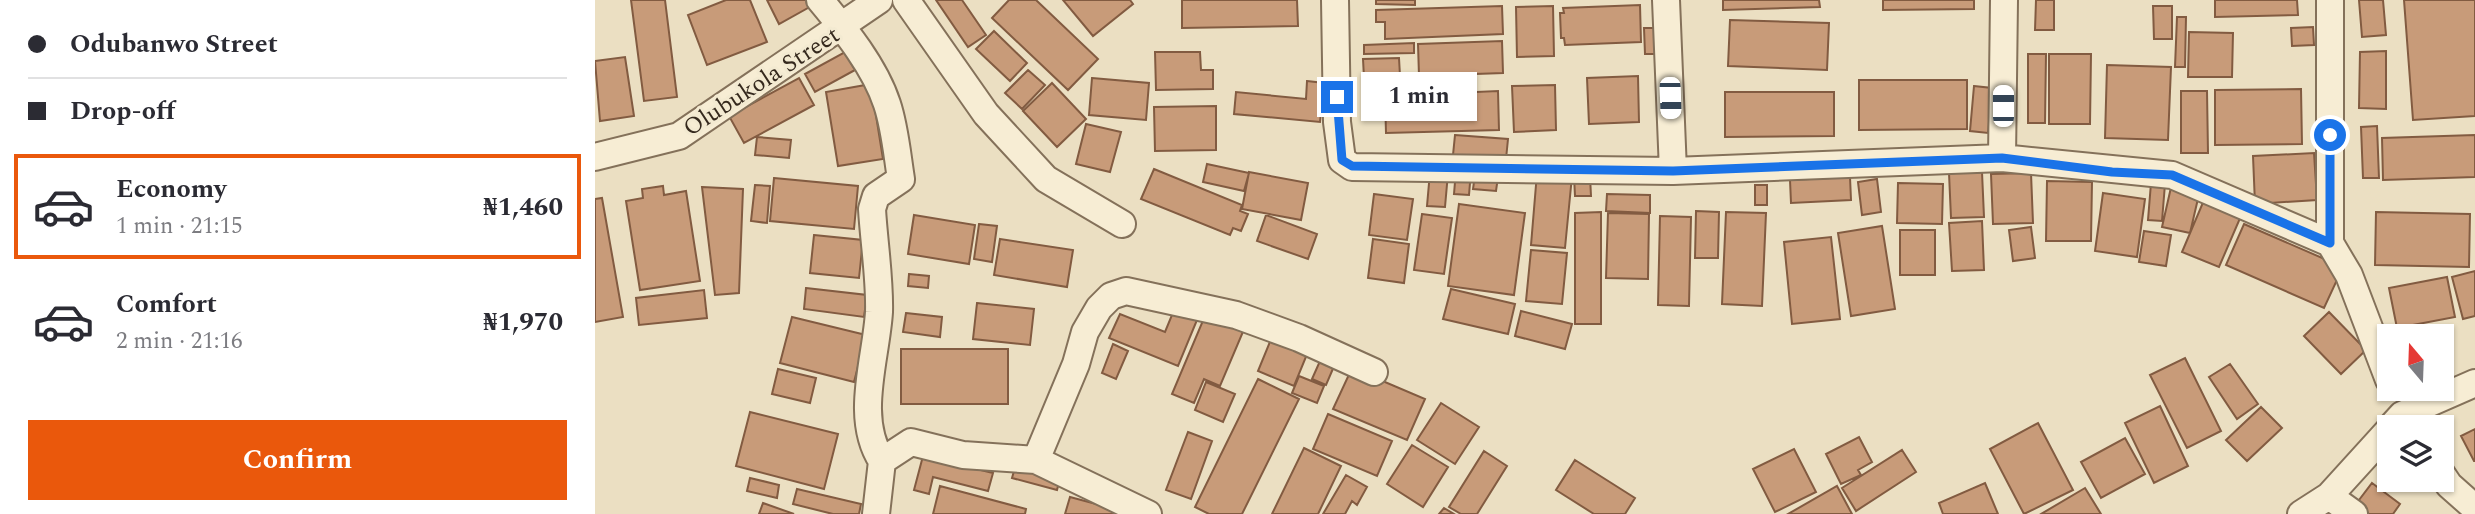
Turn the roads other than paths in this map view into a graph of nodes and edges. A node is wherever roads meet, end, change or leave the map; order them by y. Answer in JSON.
{"nodes":[{"id":1,"x":820,"y":0,"type":"edge"},
{"id":2,"x":906,"y":0,"type":"edge"},
{"id":3,"x":1335,"y":0,"type":"edge"},
{"id":4,"x":1666,"y":0,"type":"edge"},
{"id":5,"x":2004,"y":0,"type":"edge"},
{"id":6,"x":2330,"y":0,"type":"edge"},
{"id":7,"x":878,"y":1,"type":"edge"},
{"id":8,"x":849,"y":23,"type":"junction"},
{"id":9,"x":595,"y":157,"type":"edge"},
{"id":10,"x":2002,"y":158,"type":"junction"},
{"id":11,"x":1673,"y":171,"type":"junction"},
{"id":12,"x":1122,"y":224,"type":"dead end"},
{"id":13,"x":2330,"y":243,"type":"junction"},
{"id":14,"x":2377,"y":348,"type":"edge"},
{"id":15,"x":1374,"y":372,"type":"dead end"},
{"id":16,"x":2475,"y":383,"type":"edge"},
{"id":17,"x":2416,"y":415,"type":"edge"},
{"id":18,"x":2377,"y":446,"type":"edge"},
{"id":19,"x":1036,"y":460,"type":"junction"},
{"id":20,"x":882,"y":461,"type":"junction"},
{"id":21,"x":2454,"y":489,"type":"edge"},
{"id":22,"x":2334,"y":491,"type":"junction"},
{"id":23,"x":2475,"y":508,"type":"edge"},
{"id":24,"x":876,"y":514,"type":"edge"},
{"id":25,"x":1148,"y":514,"type":"edge"},
{"id":26,"x":2301,"y":514,"type":"edge"},
{"id":27,"x":2354,"y":514,"type":"edge"}],
"edges":[{"from":1,"to":8,"type":"street"},
{"from":2,"to":12,"type":"street"},
{"from":3,"to":11,"type":"street"},
{"from":4,"to":11,"type":"street"},
{"from":5,"to":10,"type":"street"},
{"from":6,"to":13,"type":"street"},
{"from":7,"to":8,"type":"street","name":"Olubukola Street"},
{"from":8,"to":9,"type":"street","name":"Olubukola Street"},
{"from":8,"to":20,"type":"street"},
{"from":10,"to":11,"type":"street"},
{"from":10,"to":13,"type":"street"},
{"from":13,"to":14,"type":"street"},
{"from":15,"to":19,"type":"street"},
{"from":16,"to":17,"type":"street"},
{"from":18,"to":22,"type":"street"},
{"from":19,"to":20,"type":"street"},
{"from":19,"to":25,"type":"street"},
{"from":20,"to":24,"type":"street"},
{"from":21,"to":23,"type":"street"},
{"from":22,"to":26,"type":"street"},
{"from":22,"to":27,"type":"street"}]}
